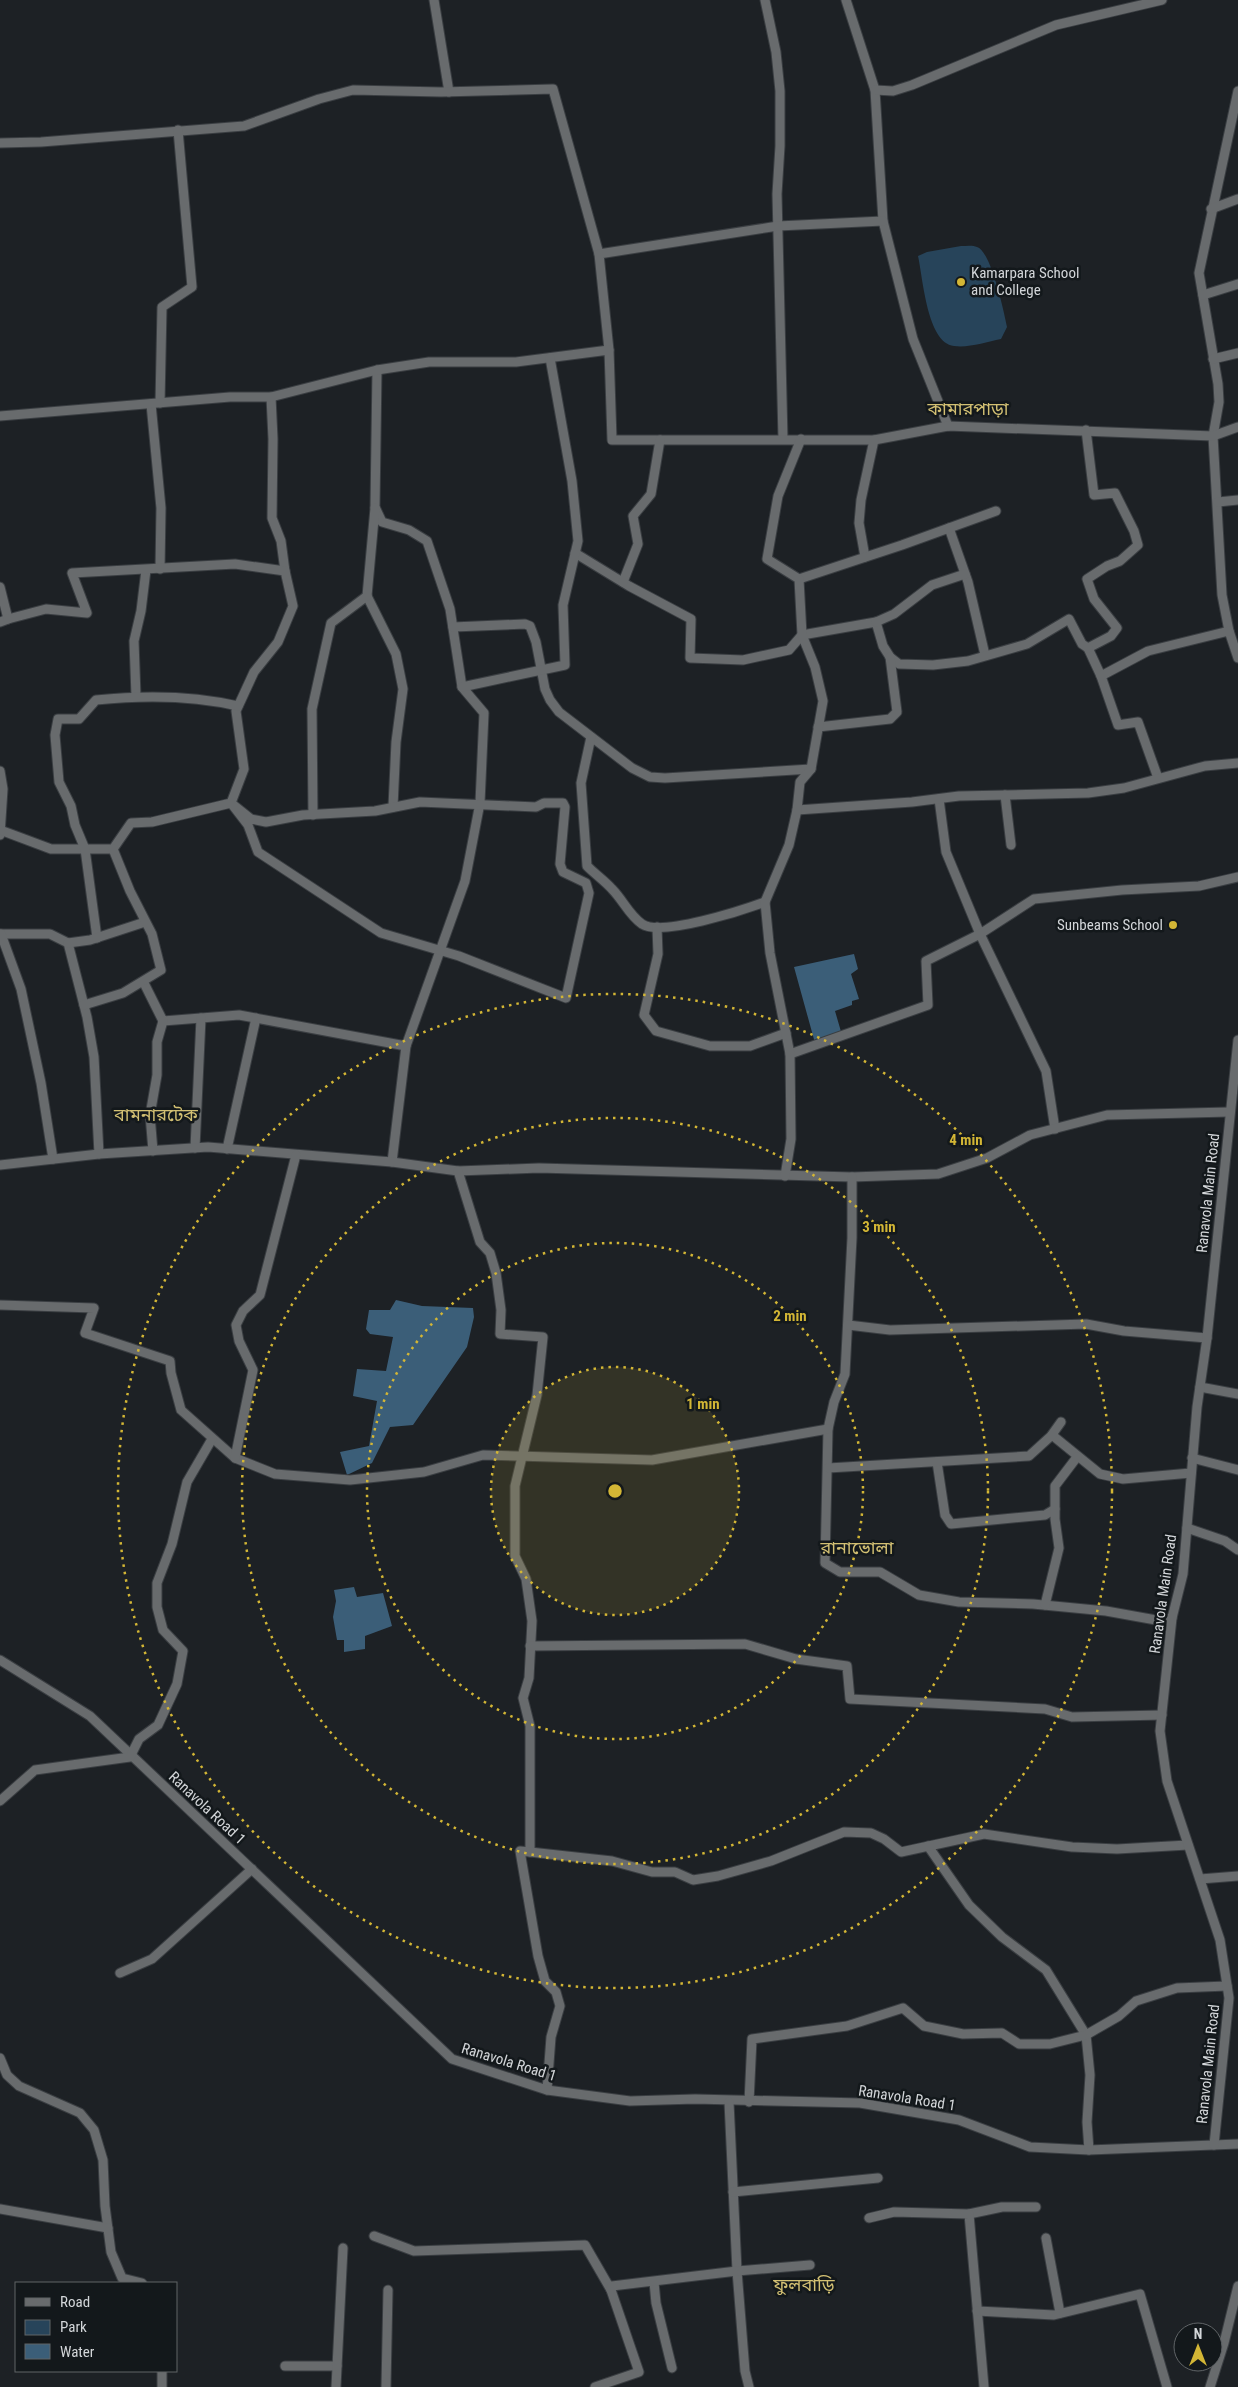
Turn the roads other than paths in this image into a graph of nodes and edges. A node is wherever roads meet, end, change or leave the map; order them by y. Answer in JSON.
{"nodes":[{"id":1,"x":434,"y":0,"type":"edge"},
{"id":2,"x":765,"y":0,"type":"edge"},
{"id":3,"x":846,"y":0,"type":"edge"},
{"id":4,"x":1162,"y":0,"type":"edge"},
{"id":5,"x":875,"y":90,"type":"junction"},
{"id":6,"x":1238,"y":91,"type":"edge"},
{"id":7,"x":449,"y":92,"type":"junction"},
{"id":8,"x":178,"y":130,"type":"junction"},
{"id":9,"x":0,"y":142,"type":"edge"},
{"id":10,"x":1238,"y":199,"type":"edge"},
{"id":11,"x":1211,"y":209,"type":"junction"},
{"id":12,"x":883,"y":221,"type":"junction"},
{"id":13,"x":778,"y":226,"type":"junction"},
{"id":14,"x":599,"y":254,"type":"junction"},
{"id":15,"x":1238,"y":284,"type":"edge"},
{"id":16,"x":1203,"y":295,"type":"junction"},
{"id":17,"x":609,"y":350,"type":"junction"},
{"id":18,"x":1238,"y":353,"type":"edge"},
{"id":19,"x":550,"y":358,"type":"junction"},
{"id":20,"x":1213,"y":359,"type":"junction"},
{"id":21,"x":377,"y":370,"type":"junction"},
{"id":22,"x":271,"y":397,"type":"junction"},
{"id":23,"x":155,"y":403,"type":"junction"},
{"id":24,"x":0,"y":416,"type":"edge"},
{"id":25,"x":948,"y":426,"type":"junction"},
{"id":26,"x":1238,"y":427,"type":"edge"},
{"id":27,"x":1086,"y":430,"type":"junction"},
{"id":28,"x":1213,"y":436,"type":"junction"},
{"id":29,"x":783,"y":439,"type":"junction"},
{"id":30,"x":802,"y":439,"type":"junction"},
{"id":31,"x":660,"y":440,"type":"junction"},
{"id":32,"x":874,"y":440,"type":"junction"},
{"id":33,"x":1238,"y":500,"type":"edge"},
{"id":34,"x":1218,"y":502,"type":"junction"},
{"id":35,"x":375,"y":507,"type":"junction"},
{"id":36,"x":996,"y":510,"type":"dead end"},
{"id":37,"x":949,"y":528,"type":"junction"},
{"id":38,"x":575,"y":553,"type":"junction"},
{"id":39,"x":865,"y":557,"type":"junction"},
{"id":40,"x":160,"y":569,"type":"junction"},
{"id":41,"x":146,"y":570,"type":"junction"},
{"id":42,"x":285,"y":571,"type":"junction"},
{"id":43,"x":965,"y":574,"type":"junction"},
{"id":44,"x":799,"y":579,"type":"junction"},
{"id":45,"x":623,"y":582,"type":"junction"},
{"id":46,"x":0,"y":587,"type":"edge"},
{"id":47,"x":367,"y":596,"type":"junction"},
{"id":48,"x":4,"y":620,"type":"edge"},
{"id":49,"x":876,"y":622,"type":"junction"},
{"id":50,"x":453,"y":627,"type":"junction"},
{"id":51,"x":1229,"y":630,"type":"junction"},
{"id":52,"x":802,"y":635,"type":"junction"},
{"id":53,"x":1088,"y":648,"type":"junction"},
{"id":54,"x":985,"y":656,"type":"junction"},
{"id":55,"x":890,"y":657,"type":"junction"},
{"id":56,"x":1238,"y":658,"type":"edge"},
{"id":57,"x":540,"y":670,"type":"junction"},
{"id":58,"x":1101,"y":676,"type":"junction"},
{"id":59,"x":462,"y":687,"type":"junction"},
{"id":60,"x":136,"y":696,"type":"junction"},
{"id":61,"x":238,"y":706,"type":"junction"},
{"id":62,"x":818,"y":727,"type":"junction"},
{"id":63,"x":591,"y":737,"type":"junction"},
{"id":64,"x":1238,"y":762,"type":"edge"},
{"id":65,"x":811,"y":769,"type":"junction"},
{"id":66,"x":0,"y":771,"type":"edge"},
{"id":67,"x":1158,"y":778,"type":"junction"},
{"id":68,"x":1005,"y":795,"type":"junction"},
{"id":69,"x":939,"y":799,"type":"junction"},
{"id":70,"x":231,"y":802,"type":"junction"},
{"id":71,"x":480,"y":803,"type":"junction"},
{"id":72,"x":394,"y":807,"type":"junction"},
{"id":73,"x":797,"y":810,"type":"junction"},
{"id":74,"x":313,"y":815,"type":"junction"},
{"id":75,"x":0,"y":832,"type":"edge"},
{"id":76,"x":1011,"y":845,"type":"dead end"},
{"id":77,"x":85,"y":849,"type":"junction"},
{"id":78,"x":113,"y":849,"type":"junction"},
{"id":79,"x":1238,"y":877,"type":"edge"},
{"id":80,"x":765,"y":902,"type":"junction"},
{"id":81,"x":145,"y":922,"type":"junction"},
{"id":82,"x":657,"y":927,"type":"junction"},
{"id":83,"x":1,"y":934,"type":"edge"},
{"id":84,"x":980,"y":934,"type":"junction"},
{"id":85,"x":97,"y":938,"type":"junction"},
{"id":86,"x":68,"y":943,"type":"junction"},
{"id":87,"x":439,"y":950,"type":"junction"},
{"id":88,"x":145,"y":985,"type":"dead end"},
{"id":89,"x":84,"y":1005,"type":"junction"},
{"id":90,"x":201,"y":1018,"type":"junction"},
{"id":91,"x":256,"y":1018,"type":"junction"},
{"id":92,"x":163,"y":1021,"type":"junction"},
{"id":93,"x":786,"y":1033,"type":"junction"},
{"id":94,"x":1238,"y":1040,"type":"edge"},
{"id":95,"x":406,"y":1046,"type":"junction"},
{"id":96,"x":790,"y":1054,"type":"junction"},
{"id":97,"x":1229,"y":1112,"type":"junction"},
{"id":98,"x":1055,"y":1129,"type":"junction"},
{"id":99,"x":195,"y":1148,"type":"junction"},
{"id":100,"x":227,"y":1149,"type":"junction"},
{"id":101,"x":153,"y":1151,"type":"junction"},
{"id":102,"x":99,"y":1154,"type":"junction"},
{"id":103,"x":296,"y":1155,"type":"junction"},
{"id":104,"x":52,"y":1159,"type":"junction"},
{"id":105,"x":392,"y":1162,"type":"junction"},
{"id":106,"x":0,"y":1165,"type":"edge"},
{"id":107,"x":458,"y":1171,"type":"junction"},
{"id":108,"x":785,"y":1176,"type":"junction"},
{"id":109,"x":852,"y":1177,"type":"junction"},
{"id":110,"x":0,"y":1305,"type":"edge"},
{"id":111,"x":848,"y":1325,"type":"junction"},
{"id":112,"x":1207,"y":1338,"type":"junction"},
{"id":113,"x":1200,"y":1387,"type":"junction"},
{"id":114,"x":1238,"y":1394,"type":"edge"},
{"id":115,"x":1061,"y":1422,"type":"dead end"},
{"id":116,"x":828,"y":1429,"type":"junction"},
{"id":117,"x":1052,"y":1435,"type":"junction"},
{"id":118,"x":212,"y":1439,"type":"junction"},
{"id":119,"x":524,"y":1455,"type":"junction"},
{"id":120,"x":1078,"y":1457,"type":"junction"},
{"id":121,"x":235,"y":1458,"type":"junction"},
{"id":122,"x":1192,"y":1458,"type":"junction"},
{"id":123,"x":936,"y":1462,"type":"junction"},
{"id":124,"x":828,"y":1468,"type":"junction"},
{"id":125,"x":1238,"y":1470,"type":"edge"},
{"id":126,"x":1191,"y":1473,"type":"junction"},
{"id":127,"x":1054,"y":1509,"type":"junction"},
{"id":128,"x":1187,"y":1528,"type":"junction"},
{"id":129,"x":1238,"y":1550,"type":"edge"},
{"id":130,"x":1044,"y":1605,"type":"junction"},
{"id":131,"x":1172,"y":1618,"type":"junction"},
{"id":132,"x":530,"y":1646,"type":"junction"},
{"id":133,"x":0,"y":1660,"type":"edge"},
{"id":134,"x":1162,"y":1715,"type":"junction"},
{"id":135,"x":130,"y":1757,"type":"junction"},
{"id":136,"x":0,"y":1802,"type":"edge"},
{"id":137,"x":1188,"y":1845,"type":"junction"},
{"id":138,"x":928,"y":1846,"type":"junction"},
{"id":139,"x":530,"y":1852,"type":"junction"},
{"id":140,"x":252,"y":1869,"type":"junction"},
{"id":141,"x":1238,"y":1876,"type":"edge"},
{"id":142,"x":1200,"y":1879,"type":"junction"},
{"id":143,"x":120,"y":1973,"type":"dead end"},
{"id":144,"x":1227,"y":1986,"type":"junction"},
{"id":145,"x":1086,"y":2035,"type":"junction"},
{"id":146,"x":0,"y":2058,"type":"edge"},
{"id":147,"x":547,"y":2090,"type":"junction"},
{"id":148,"x":729,"y":2102,"type":"junction"},
{"id":149,"x":749,"y":2102,"type":"junction"},
{"id":150,"x":1214,"y":2144,"type":"junction"},
{"id":151,"x":1238,"y":2144,"type":"edge"},
{"id":152,"x":1089,"y":2150,"type":"junction"},
{"id":153,"x":878,"y":2178,"type":"dead end"},
{"id":154,"x":733,"y":2192,"type":"junction"},
{"id":155,"x":1036,"y":2207,"type":"dead end"},
{"id":156,"x":0,"y":2209,"type":"edge"},
{"id":157,"x":969,"y":2214,"type":"junction"},
{"id":158,"x":869,"y":2218,"type":"dead end"},
{"id":159,"x":108,"y":2228,"type":"junction"},
{"id":160,"x":374,"y":2236,"type":"dead end"},
{"id":161,"x":1046,"y":2238,"type":"dead end"},
{"id":162,"x":343,"y":2248,"type":"dead end"},
{"id":163,"x":810,"y":2265,"type":"dead end"},
{"id":164,"x":737,"y":2271,"type":"junction"},
{"id":165,"x":138,"y":2282,"type":"edge"},
{"id":166,"x":654,"y":2282,"type":"junction"},
{"id":167,"x":1238,"y":2286,"type":"edge"},
{"id":168,"x":388,"y":2290,"type":"dead end"},
{"id":169,"x":611,"y":2290,"type":"junction"},
{"id":170,"x":977,"y":2311,"type":"junction"},
{"id":171,"x":1060,"y":2313,"type":"junction"},
{"id":172,"x":285,"y":2366,"type":"dead end"},
{"id":173,"x":338,"y":2366,"type":"junction"},
{"id":174,"x":672,"y":2368,"type":"dead end"},
{"id":175,"x":162,"y":2372,"type":"edge"},
{"id":176,"x":162,"y":2387,"type":"edge"},
{"id":177,"x":336,"y":2387,"type":"edge"},
{"id":178,"x":386,"y":2387,"type":"edge"},
{"id":179,"x":594,"y":2387,"type":"edge"},
{"id":180,"x":749,"y":2387,"type":"edge"},
{"id":181,"x":984,"y":2387,"type":"edge"},
{"id":182,"x":1167,"y":2387,"type":"edge"},
{"id":183,"x":1210,"y":2387,"type":"edge"}],
"edges":[{"from":1,"to":7,"type":"street"},
{"from":2,"to":13,"type":"street"},
{"from":3,"to":5,"type":"street"},
{"from":4,"to":5,"type":"street"},
{"from":5,"to":12,"type":"street"},
{"from":6,"to":11,"type":"street"},
{"from":7,"to":8,"type":"street"},
{"from":7,"to":14,"type":"street"},
{"from":8,"to":9,"type":"street"},
{"from":8,"to":23,"type":"street"},
{"from":10,"to":11,"type":"street"},
{"from":11,"to":16,"type":"street"},
{"from":12,"to":13,"type":"street"},
{"from":12,"to":25,"type":"street"},
{"from":13,"to":14,"type":"street"},
{"from":13,"to":29,"type":"street"},
{"from":14,"to":17,"type":"street"},
{"from":15,"to":16,"type":"street"},
{"from":16,"to":20,"type":"street"},
{"from":17,"to":19,"type":"street"},
{"from":17,"to":31,"type":"street"},
{"from":18,"to":20,"type":"street"},
{"from":19,"to":21,"type":"street"},
{"from":19,"to":38,"type":"street"},
{"from":20,"to":28,"type":"street"},
{"from":21,"to":22,"type":"street"},
{"from":21,"to":35,"type":"street"},
{"from":22,"to":23,"type":"street"},
{"from":22,"to":42,"type":"street"},
{"from":23,"to":24,"type":"street"},
{"from":23,"to":40,"type":"street"},
{"from":25,"to":27,"type":"street"},
{"from":25,"to":32,"type":"street"},
{"from":26,"to":28,"type":"street"},
{"from":27,"to":28,"type":"street"},
{"from":27,"to":53,"type":"street"},
{"from":28,"to":34,"type":"street"},
{"from":29,"to":30,"type":"street"},
{"from":29,"to":31,"type":"street"},
{"from":30,"to":32,"type":"street"},
{"from":30,"to":44,"type":"street"},
{"from":31,"to":45,"type":"street"},
{"from":32,"to":39,"type":"street"},
{"from":33,"to":34,"type":"street"},
{"from":34,"to":51,"type":"street"},
{"from":35,"to":47,"type":"street"},
{"from":35,"to":50,"type":"street"},
{"from":36,"to":37,"type":"street"},
{"from":37,"to":39,"type":"street"},
{"from":37,"to":43,"type":"street"},
{"from":38,"to":45,"type":"street"},
{"from":38,"to":57,"type":"street"},
{"from":39,"to":44,"type":"street"},
{"from":40,"to":41,"type":"street"},
{"from":40,"to":42,"type":"street"},
{"from":41,"to":48,"type":"street"},
{"from":41,"to":60,"type":"street"},
{"from":42,"to":61,"type":"street"},
{"from":43,"to":49,"type":"street"},
{"from":43,"to":54,"type":"street"},
{"from":44,"to":52,"type":"street"},
{"from":45,"to":52,"type":"street"},
{"from":46,"to":48,"type":"street"},
{"from":47,"to":72,"type":"street"},
{"from":47,"to":74,"type":"street"},
{"from":49,"to":52,"type":"street"},
{"from":49,"to":55,"type":"street"},
{"from":50,"to":57,"type":"street"},
{"from":50,"to":59,"type":"street"},
{"from":51,"to":56,"type":"street"},
{"from":51,"to":58,"type":"street"},
{"from":52,"to":62,"type":"street"},
{"from":53,"to":54,"type":"street"},
{"from":53,"to":58,"type":"street"},
{"from":54,"to":55,"type":"street"},
{"from":55,"to":62,"type":"street"},
{"from":57,"to":59,"type":"street"},
{"from":57,"to":63,"type":"street"},
{"from":58,"to":67,"type":"street"},
{"from":59,"to":71,"type":"street"},
{"from":60,"to":61,"type":"street"},
{"from":60,"to":77,"type":"street"},
{"from":61,"to":70,"type":"street"},
{"from":62,"to":65,"type":"street"},
{"from":63,"to":65,"type":"street"},
{"from":63,"to":82,"type":"street"},
{"from":64,"to":67,"type":"street"},
{"from":65,"to":73,"type":"street"},
{"from":66,"to":75,"type":"street"},
{"from":67,"to":68,"type":"street"},
{"from":68,"to":69,"type":"street"},
{"from":68,"to":76,"type":"street"},
{"from":69,"to":73,"type":"street"},
{"from":69,"to":84,"type":"street"},
{"from":70,"to":74,"type":"street"},
{"from":70,"to":78,"type":"street"},
{"from":70,"to":87,"type":"street"},
{"from":71,"to":72,"type":"street"},
{"from":71,"to":87,"type":"street"},
{"from":71,"to":87,"type":"street"},
{"from":72,"to":74,"type":"street"},
{"from":73,"to":80,"type":"street"},
{"from":75,"to":77,"type":"street"},
{"from":77,"to":78,"type":"street"},
{"from":77,"to":85,"type":"street"},
{"from":78,"to":81,"type":"street"},
{"from":79,"to":84,"type":"street"},
{"from":80,"to":82,"type":"street"},
{"from":80,"to":93,"type":"street"},
{"from":81,"to":85,"type":"street"},
{"from":81,"to":89,"type":"street"},
{"from":82,"to":93,"type":"street"},
{"from":83,"to":86,"type":"street"},
{"from":83,"to":104,"type":"street"},
{"from":84,"to":96,"type":"street"},
{"from":84,"to":98,"type":"street"},
{"from":85,"to":86,"type":"street"},
{"from":86,"to":89,"type":"street"},
{"from":87,"to":95,"type":"street"},
{"from":88,"to":92,"type":"street"},
{"from":89,"to":102,"type":"street"},
{"from":90,"to":91,"type":"street"},
{"from":90,"to":92,"type":"street"},
{"from":90,"to":99,"type":"street"},
{"from":91,"to":95,"type":"street"},
{"from":91,"to":100,"type":"street"},
{"from":92,"to":101,"type":"street"},
{"from":93,"to":96,"type":"street"},
{"from":94,"to":97,"type":"street","name":"Ranavola Main Road"},
{"from":95,"to":105,"type":"street"},
{"from":96,"to":108,"type":"street"},
{"from":97,"to":98,"type":"street"},
{"from":97,"to":112,"type":"street","name":"Ranavola Main Road"},
{"from":98,"to":109,"type":"street"},
{"from":99,"to":100,"type":"street"},
{"from":99,"to":101,"type":"street"},
{"from":100,"to":103,"type":"street"},
{"from":101,"to":102,"type":"street"},
{"from":102,"to":104,"type":"street"},
{"from":103,"to":105,"type":"street"},
{"from":103,"to":121,"type":"street"},
{"from":104,"to":106,"type":"street"},
{"from":105,"to":107,"type":"street"},
{"from":107,"to":108,"type":"street"},
{"from":107,"to":119,"type":"street"},
{"from":108,"to":109,"type":"street"},
{"from":109,"to":111,"type":"street"},
{"from":110,"to":118,"type":"street"},
{"from":111,"to":112,"type":"street"},
{"from":111,"to":116,"type":"street"},
{"from":112,"to":113,"type":"street","name":"Ranavola Main Road"},
{"from":113,"to":114,"type":"street"},
{"from":113,"to":122,"type":"street","name":"Ranavola Main Road"},
{"from":115,"to":117,"type":"street"},
{"from":116,"to":119,"type":"street"},
{"from":116,"to":124,"type":"street"},
{"from":117,"to":120,"type":"street"},
{"from":117,"to":123,"type":"street"},
{"from":118,"to":121,"type":"street"},
{"from":118,"to":135,"type":"street"},
{"from":119,"to":121,"type":"street"},
{"from":119,"to":132,"type":"street"},
{"from":120,"to":126,"type":"street"},
{"from":120,"to":127,"type":"street"},
{"from":122,"to":125,"type":"street"},
{"from":122,"to":126,"type":"street","name":"Ranavola Main Road"},
{"from":123,"to":124,"type":"street"},
{"from":123,"to":127,"type":"street"},
{"from":124,"to":130,"type":"street"},
{"from":126,"to":128,"type":"street","name":"Ranavola Main Road"},
{"from":127,"to":130,"type":"street"},
{"from":128,"to":129,"type":"street"},
{"from":128,"to":131,"type":"street","name":"Ranavola Main Road"},
{"from":130,"to":131,"type":"street"},
{"from":131,"to":134,"type":"street","name":"Ranavola Main Road"},
{"from":132,"to":134,"type":"street"},
{"from":132,"to":139,"type":"street"},
{"from":133,"to":135,"type":"street","name":"Ranavola Road 1"},
{"from":134,"to":137,"type":"street","name":"Ranavola Main Road"},
{"from":135,"to":136,"type":"street"},
{"from":135,"to":140,"type":"street","name":"Ranavola Road 1"},
{"from":137,"to":138,"type":"street"},
{"from":137,"to":142,"type":"street","name":"Ranavola Main Road"},
{"from":138,"to":139,"type":"street"},
{"from":138,"to":145,"type":"street"},
{"from":139,"to":147,"type":"street"},
{"from":140,"to":143,"type":"street"},
{"from":140,"to":147,"type":"street","name":"Ranavola Road 1"},
{"from":141,"to":142,"type":"street"},
{"from":142,"to":144,"type":"street","name":"Ranavola Main Road"},
{"from":144,"to":145,"type":"street"},
{"from":144,"to":150,"type":"street","name":"Ranavola Main Road"},
{"from":145,"to":149,"type":"street"},
{"from":145,"to":152,"type":"street"},
{"from":146,"to":159,"type":"street"},
{"from":147,"to":148,"type":"street","name":"Ranavola Road 1"},
{"from":148,"to":149,"type":"street","name":"Ranavola Road 1"},
{"from":148,"to":154,"type":"street"},
{"from":149,"to":152,"type":"street","name":"Ranavola Road 1"},
{"from":150,"to":151,"type":"street","name":"Ranavola Road 1"},
{"from":150,"to":152,"type":"street","name":"Ranavola Road 1"},
{"from":153,"to":154,"type":"street"},
{"from":154,"to":164,"type":"street"},
{"from":155,"to":157,"type":"street"},
{"from":156,"to":159,"type":"street"},
{"from":157,"to":158,"type":"street"},
{"from":157,"to":170,"type":"street"},
{"from":159,"to":165,"type":"street"},
{"from":160,"to":169,"type":"street"},
{"from":161,"to":171,"type":"street"},
{"from":162,"to":173,"type":"street"},
{"from":163,"to":164,"type":"street"},
{"from":164,"to":166,"type":"street"},
{"from":164,"to":180,"type":"street"},
{"from":166,"to":169,"type":"street"},
{"from":166,"to":174,"type":"street"},
{"from":167,"to":183,"type":"street"},
{"from":168,"to":178,"type":"street"},
{"from":169,"to":179,"type":"street"},
{"from":170,"to":171,"type":"street"},
{"from":170,"to":181,"type":"street"},
{"from":171,"to":182,"type":"street"},
{"from":172,"to":173,"type":"street"},
{"from":173,"to":177,"type":"street"},
{"from":175,"to":176,"type":"street"}]}
